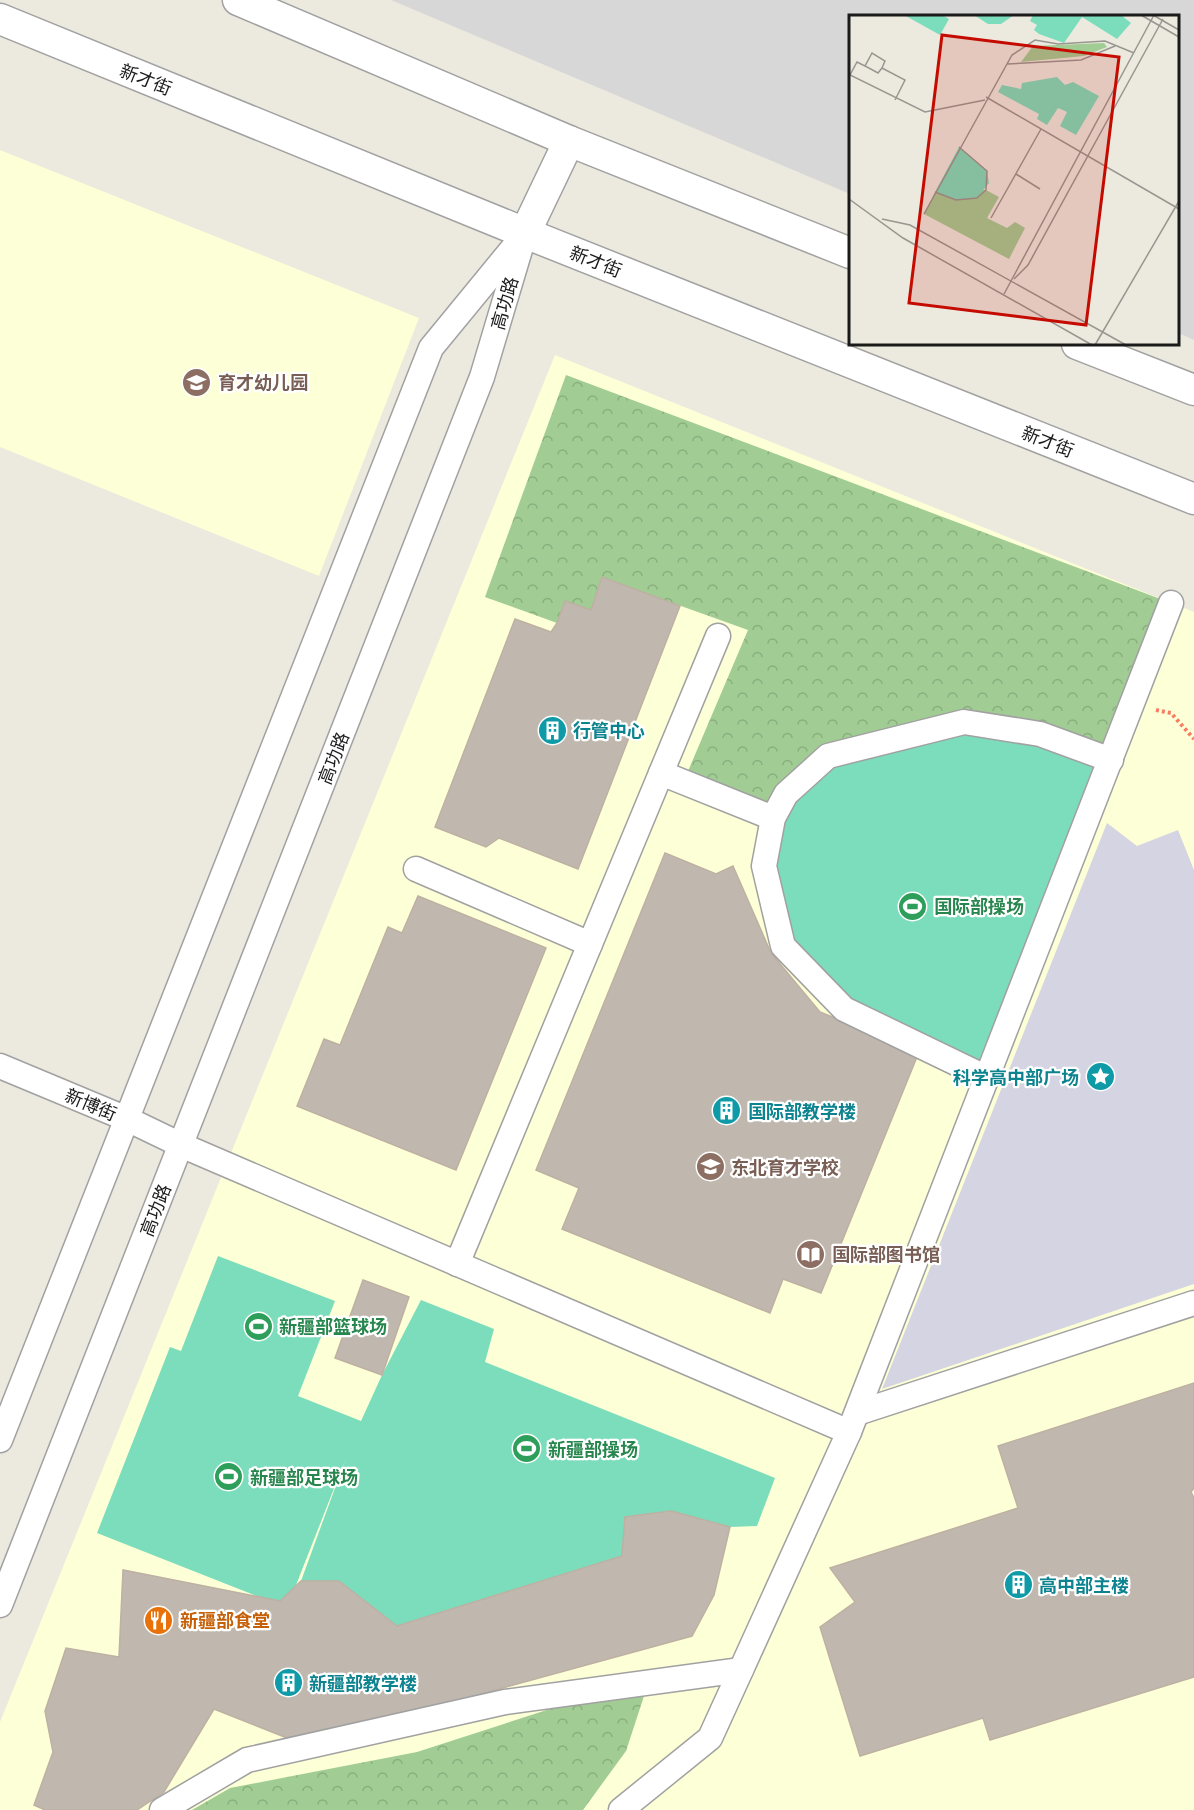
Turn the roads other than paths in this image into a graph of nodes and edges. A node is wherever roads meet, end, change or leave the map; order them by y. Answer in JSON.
{"nodes":[{"id":1,"x":238,"y":0,"type":"edge"},
{"id":2,"x":0,"y":19,"type":"edge"},
{"id":3,"x":568,"y":141,"type":"junction"},
{"id":4,"x":525,"y":233,"type":"junction"},
{"id":5,"x":849,"y":253,"type":"edge"},
{"id":6,"x":1080,"y":345,"type":"edge"},
{"id":7,"x":1194,"y":390,"type":"edge"},
{"id":8,"x":1194,"y":499,"type":"edge"},
{"id":9,"x":1171,"y":603,"type":"dead end"},
{"id":10,"x":718,"y":636,"type":"dead end"},
{"id":11,"x":1110,"y":760,"type":"junction"},
{"id":12,"x":661,"y":773,"type":"junction"},
{"id":13,"x":773,"y":818,"type":"junction"},
{"id":14,"x":416,"y":869,"type":"dead end"},
{"id":15,"x":590,"y":944,"type":"junction"},
{"id":16,"x":0,"y":1066,"type":"edge"},
{"id":17,"x":987,"y":1078,"type":"junction"},
{"id":18,"x":127,"y":1119,"type":"junction"},
{"id":19,"x":181,"y":1145,"type":"junction"},
{"id":20,"x":457,"y":1264,"type":"junction"},
{"id":21,"x":1194,"y":1303,"type":"edge"},
{"id":22,"x":853,"y":1422,"type":"junction"},
{"id":23,"x":0,"y":1440,"type":"edge"},
{"id":24,"x":0,"y":1605,"type":"edge"},
{"id":25,"x":741,"y":1670,"type":"junction"},
{"id":26,"x":162,"y":1810,"type":"edge"},
{"id":27,"x":621,"y":1810,"type":"edge"}],
"edges":[{"from":1,"to":3,"type":"street"},
{"from":2,"to":4,"type":"street","name":"新才街"},
{"from":3,"to":4,"type":"street"},
{"from":3,"to":5,"type":"street"},
{"from":4,"to":8,"type":"street","name":"新才街"},
{"from":4,"to":18,"type":"street","name":"高功路"},
{"from":4,"to":19,"type":"street","name":"高功路"},
{"from":6,"to":7,"type":"street"},
{"from":9,"to":11,"type":"street"},
{"from":10,"to":12,"type":"street"},
{"from":11,"to":13,"type":"street"},
{"from":11,"to":17,"type":"street"},
{"from":12,"to":13,"type":"street"},
{"from":12,"to":15,"type":"street"},
{"from":13,"to":17,"type":"street"},
{"from":14,"to":15,"type":"street"},
{"from":15,"to":20,"type":"street"},
{"from":16,"to":18,"type":"street","name":"新博街"},
{"from":17,"to":22,"type":"street"},
{"from":18,"to":19,"type":"street","name":"新博街"},
{"from":18,"to":23,"type":"street","name":"高功路"},
{"from":19,"to":20,"type":"street","name":"新博街"},
{"from":19,"to":24,"type":"street","name":"高功路"},
{"from":20,"to":22,"type":"street","name":"新博街"},
{"from":21,"to":22,"type":"street"},
{"from":22,"to":25,"type":"street"},
{"from":25,"to":26,"type":"street"},
{"from":25,"to":27,"type":"street"}]}
